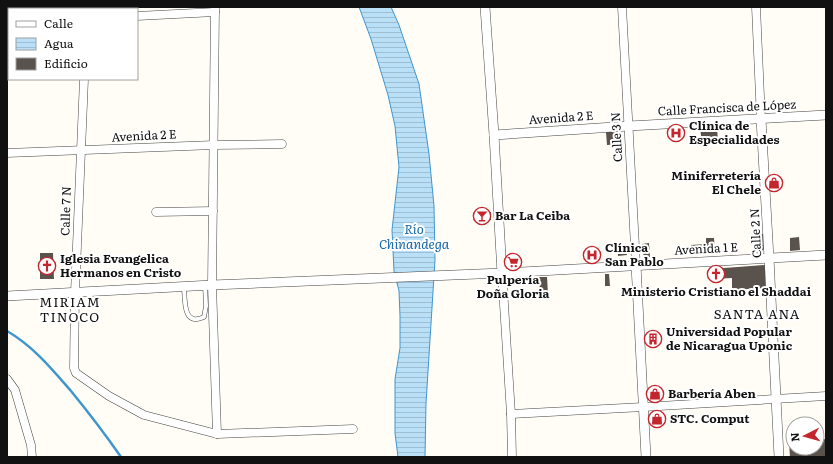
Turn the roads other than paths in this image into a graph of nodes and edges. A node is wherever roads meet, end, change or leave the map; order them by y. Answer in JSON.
{"nodes":[{"id":1,"x":485,"y":7,"type":"edge"},
{"id":2,"x":622,"y":7,"type":"edge"},
{"id":3,"x":756,"y":7,"type":"edge"},
{"id":4,"x":215,"y":10,"type":"edge"},
{"id":5,"x":138,"y":16,"type":"edge"},
{"id":6,"x":84,"y":80,"type":"edge"},
{"id":7,"x":826,"y":115,"type":"edge"},
{"id":8,"x":761,"y":119,"type":"junction"},
{"id":9,"x":629,"y":126,"type":"junction"},
{"id":10,"x":494,"y":135,"type":"junction"},
{"id":11,"x":282,"y":144,"type":"dead end"},
{"id":12,"x":214,"y":145,"type":"junction"},
{"id":13,"x":80,"y":151,"type":"junction"},
{"id":14,"x":7,"y":153,"type":"edge"},
{"id":15,"x":213,"y":211,"type":"junction"},
{"id":16,"x":156,"y":212,"type":"dead end"},
{"id":17,"x":826,"y":255,"type":"edge"},
{"id":18,"x":769,"y":258,"type":"junction"},
{"id":19,"x":636,"y":265,"type":"junction"},
{"id":20,"x":502,"y":273,"type":"junction"},
{"id":21,"x":208,"y":285,"type":"junction"},
{"id":22,"x":184,"y":287,"type":"junction"},
{"id":23,"x":75,"y":293,"type":"junction"},
{"id":24,"x":7,"y":296,"type":"edge"},
{"id":25,"x":7,"y":379,"type":"edge"},
{"id":26,"x":826,"y":396,"type":"edge"},
{"id":27,"x":776,"y":400,"type":"junction"},
{"id":28,"x":643,"y":407,"type":"junction"},
{"id":29,"x":511,"y":414,"type":"junction"},
{"id":30,"x":353,"y":430,"type":"dead end"},
{"id":31,"x":217,"y":434,"type":"junction"},
{"id":32,"x":32,"y":457,"type":"edge"},
{"id":33,"x":512,"y":457,"type":"edge"},
{"id":34,"x":646,"y":457,"type":"edge"},
{"id":35,"x":779,"y":457,"type":"edge"}],
"edges":[{"from":1,"to":10,"type":"street"},
{"from":2,"to":9,"type":"street","name":"Calle 3 N"},
{"from":3,"to":8,"type":"street","name":"Calle 2 N"},
{"from":4,"to":5,"type":"street"},
{"from":4,"to":12,"type":"street"},
{"from":6,"to":13,"type":"street","name":"Calle 7 N"},
{"from":7,"to":8,"type":"street","name":"Calle Francisca de López"},
{"from":8,"to":9,"type":"street","name":"Calle Francisca de López"},
{"from":8,"to":18,"type":"street","name":"Calle 2 N"},
{"from":9,"to":10,"type":"street","name":"Avenida 2 E"},
{"from":9,"to":19,"type":"street","name":"Calle 3 N"},
{"from":10,"to":20,"type":"street"},
{"from":11,"to":12,"type":"street","name":"Avenida 2 E"},
{"from":12,"to":13,"type":"street","name":"Avenida 2 E"},
{"from":12,"to":15,"type":"street"},
{"from":13,"to":14,"type":"street","name":"Avenida 2 E"},
{"from":13,"to":23,"type":"street","name":"Calle 7 N"},
{"from":15,"to":16,"type":"street"},
{"from":15,"to":21,"type":"street"},
{"from":17,"to":18,"type":"street","name":"Avenida 1 E"},
{"from":18,"to":19,"type":"street","name":"Avenida 1 E"},
{"from":18,"to":27,"type":"street","name":"Calle 2 N"},
{"from":19,"to":20,"type":"street","name":"Avenida 1 E"},
{"from":19,"to":28,"type":"street"},
{"from":20,"to":21,"type":"street","name":"Avenida 1 E"},
{"from":20,"to":29,"type":"street"},
{"from":21,"to":22,"type":"street","name":"Avenida 1 E"},
{"from":21,"to":22,"type":"lane"},
{"from":21,"to":31,"type":"street"},
{"from":22,"to":23,"type":"street","name":"Avenida 1 E"},
{"from":23,"to":24,"type":"street","name":"Avenida 1 E"},
{"from":23,"to":31,"type":"street","name":"Calle 7 N"},
{"from":25,"to":32,"type":"street"},
{"from":26,"to":27,"type":"street"},
{"from":27,"to":28,"type":"street"},
{"from":27,"to":35,"type":"street","name":"Calle 2 N"},
{"from":28,"to":29,"type":"street"},
{"from":28,"to":34,"type":"street"},
{"from":29,"to":33,"type":"street"},
{"from":30,"to":31,"type":"street"}]}
